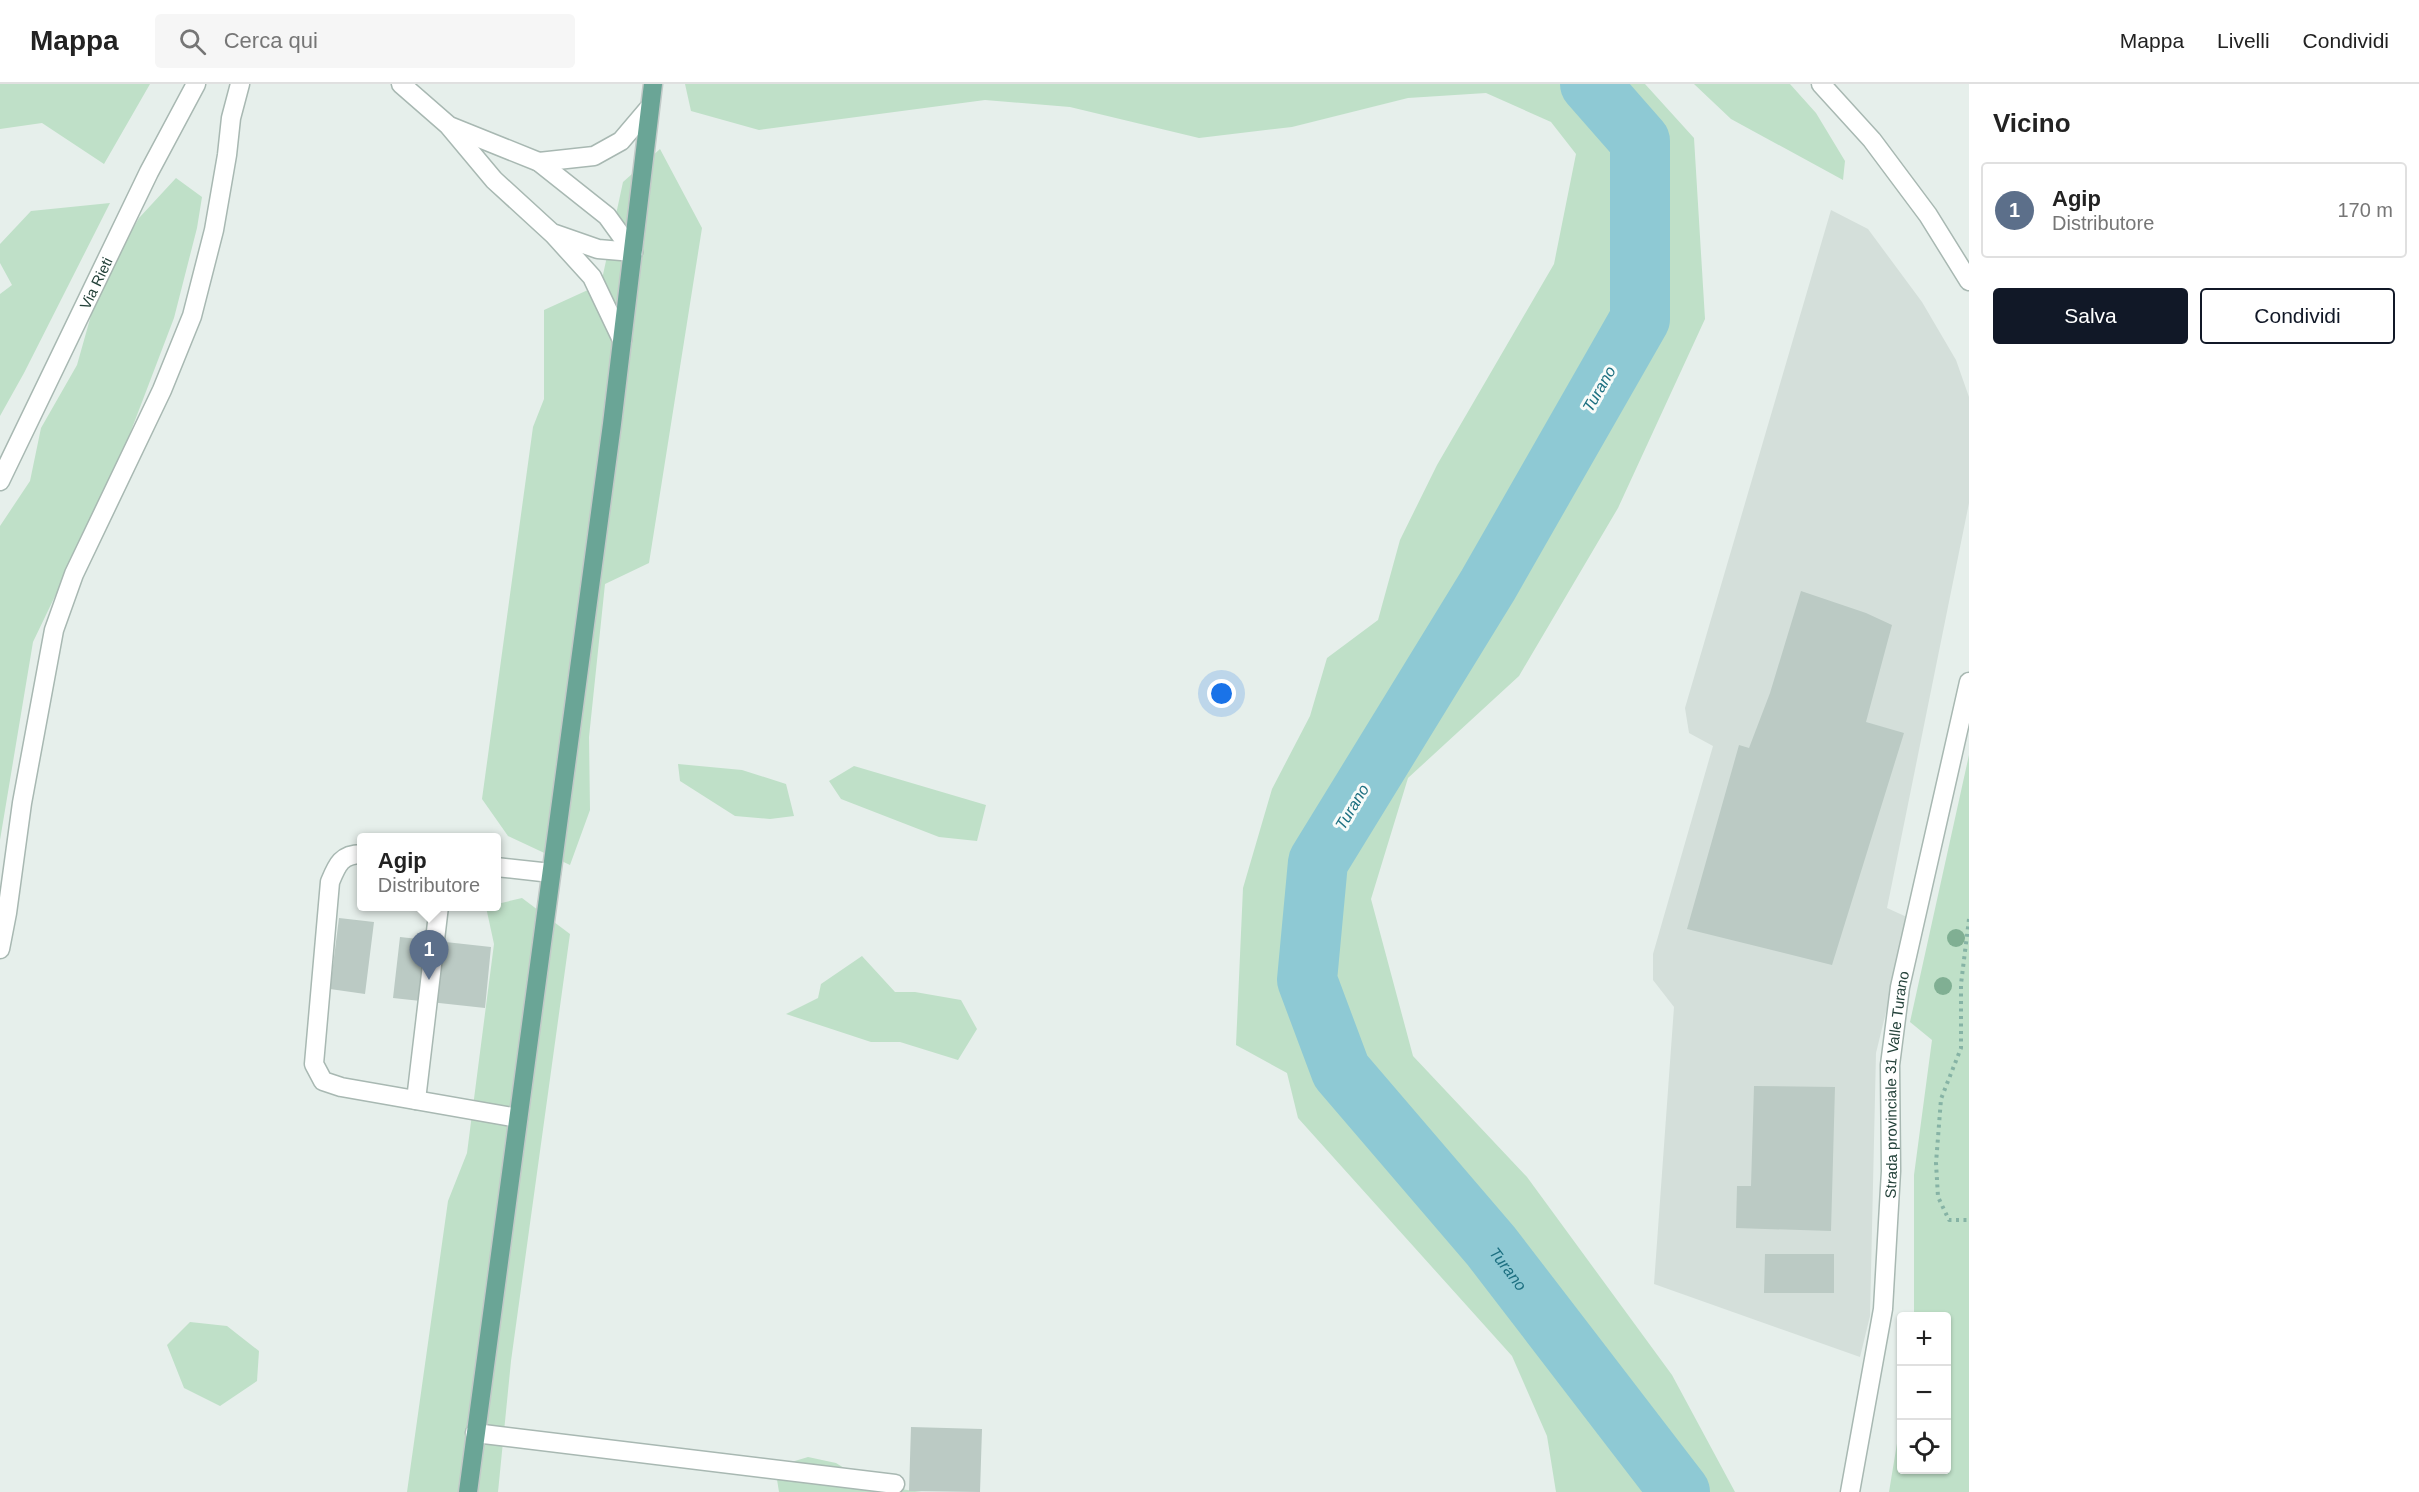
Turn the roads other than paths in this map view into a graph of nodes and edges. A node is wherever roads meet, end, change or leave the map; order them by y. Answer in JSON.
{"nodes":[{"id":1,"x":196,"y":84,"type":"edge"},
{"id":2,"x":240,"y":84,"type":"edge"},
{"id":3,"x":401,"y":84,"type":"edge"},
{"id":4,"x":653,"y":84,"type":"edge"},
{"id":5,"x":1821,"y":84,"type":"edge"},
{"id":6,"x":649,"y":108,"type":"junction"},
{"id":7,"x":448,"y":125,"type":"junction"},
{"id":8,"x":540,"y":162,"type":"junction"},
{"id":9,"x":553,"y":234,"type":"junction"},
{"id":10,"x":633,"y":252,"type":"junction"},
{"id":11,"x":1969,"y":281,"type":"edge"},
{"id":12,"x":622,"y":340,"type":"junction"},
{"id":13,"x":0,"y":482,"type":"edge"},
{"id":14,"x":1969,"y":682,"type":"edge"},
{"id":15,"x":357,"y":854,"type":"edge"},
{"id":16,"x":501,"y":868,"type":"edge"},
{"id":17,"x":551,"y":873,"type":"junction"},
{"id":18,"x":438,"y":911,"type":"edge"},
{"id":19,"x":0,"y":949,"type":"edge"},
{"id":20,"x":416,"y":1100,"type":"junction"},
{"id":21,"x":518,"y":1118,"type":"junction"},
{"id":22,"x":475,"y":1432,"type":"junction"},
{"id":23,"x":895,"y":1484,"type":"dead end"},
{"id":24,"x":468,"y":1492,"type":"edge"},
{"id":25,"x":1850,"y":1492,"type":"edge"}],
"edges":[{"from":1,"to":13,"type":"street","name":"Via Rieti"},
{"from":2,"to":19,"type":"street"},
{"from":3,"to":7,"type":"street"},
{"from":4,"to":6,"type":"main road"},
{"from":5,"to":11,"type":"street"},
{"from":6,"to":8,"type":"street"},
{"from":6,"to":10,"type":"main road"},
{"from":7,"to":8,"type":"street"},
{"from":7,"to":9,"type":"street"},
{"from":8,"to":10,"type":"street"},
{"from":9,"to":10,"type":"street"},
{"from":9,"to":12,"type":"street"},
{"from":10,"to":12,"type":"main road"},
{"from":12,"to":17,"type":"main road"},
{"from":14,"to":25,"type":"street","name":"Strada provinciale 31 Valle Turano"},
{"from":15,"to":20,"type":"street"},
{"from":16,"to":17,"type":"street"},
{"from":17,"to":21,"type":"main road"},
{"from":18,"to":20,"type":"street"},
{"from":20,"to":21,"type":"street"},
{"from":21,"to":22,"type":"main road"},
{"from":22,"to":23,"type":"street"},
{"from":22,"to":24,"type":"main road"}]}
